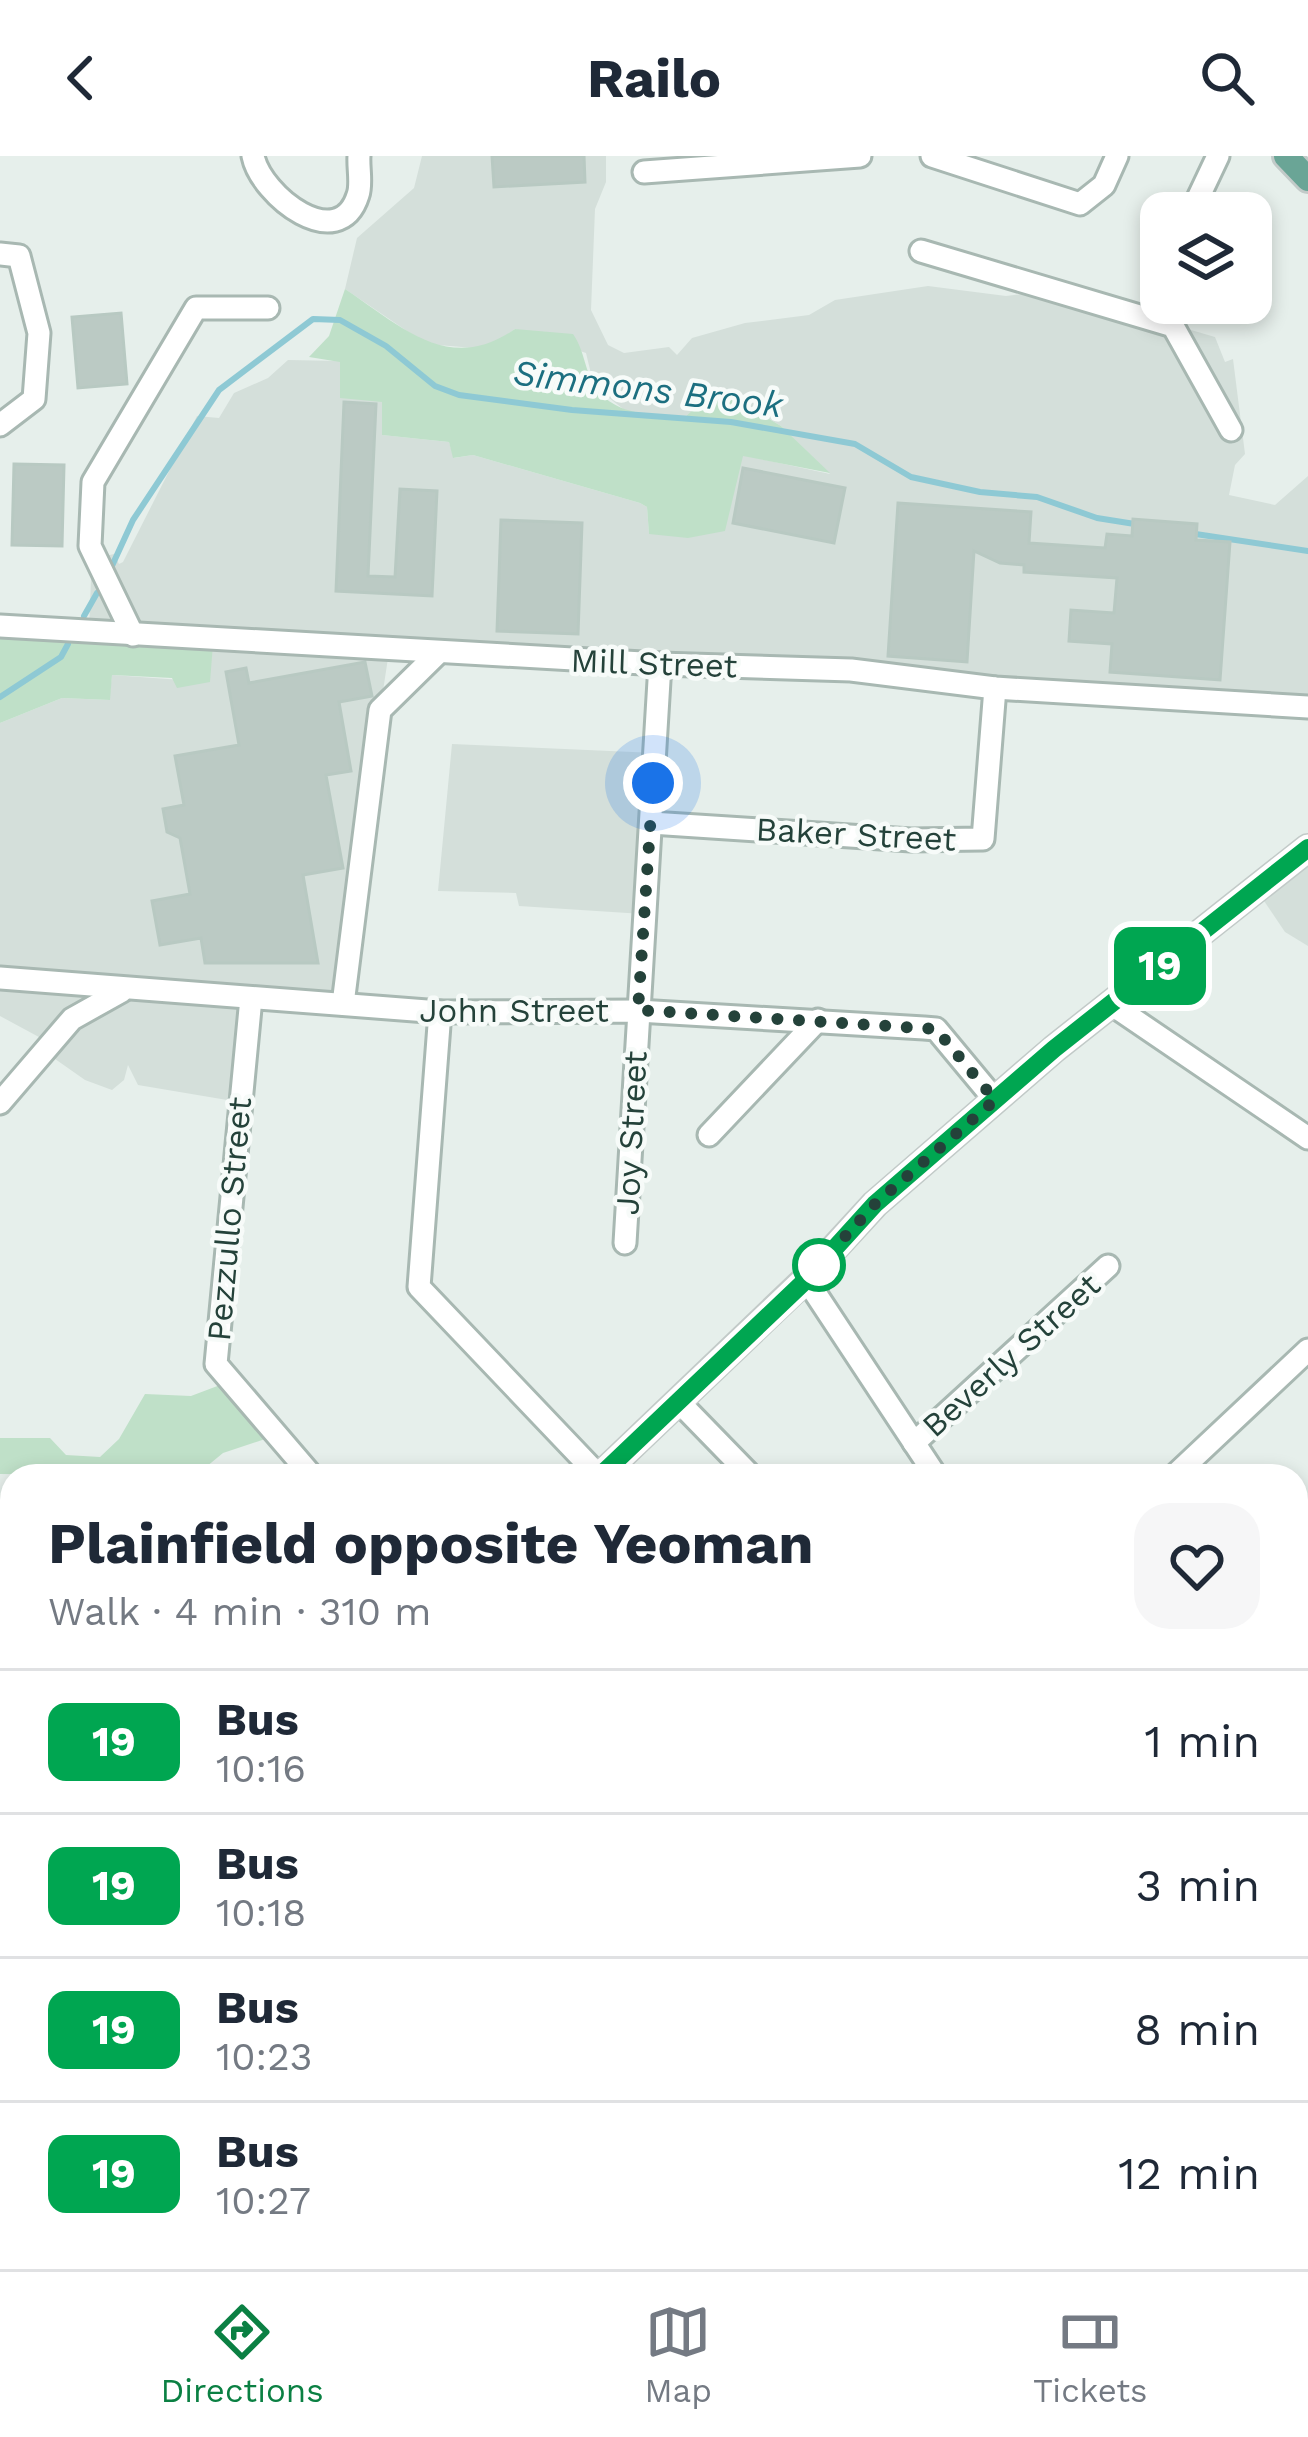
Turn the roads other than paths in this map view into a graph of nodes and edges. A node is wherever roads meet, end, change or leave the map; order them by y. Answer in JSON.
{"nodes":[{"id":1,"x":253,"y":156,"type":"edge"},
{"id":2,"x":359,"y":156,"type":"edge"},
{"id":3,"x":860,"y":156,"type":"edge"},
{"id":4,"x":932,"y":156,"type":"edge"},
{"id":5,"x":1118,"y":156,"type":"edge"},
{"id":6,"x":1218,"y":156,"type":"edge"},
{"id":7,"x":1286,"y":156,"type":"edge"},
{"id":8,"x":644,"y":172,"type":"dead end"},
{"id":9,"x":1308,"y":179,"type":"edge"},
{"id":10,"x":1201,"y":192,"type":"edge"},
{"id":11,"x":921,"y":251,"type":"dead end"},
{"id":12,"x":0,"y":254,"type":"edge"},
{"id":13,"x":268,"y":308,"type":"dead end"},
{"id":14,"x":1173,"y":326,"type":"joint"},
{"id":15,"x":0,"y":425,"type":"edge"},
{"id":16,"x":1231,"y":430,"type":"dead end"},
{"id":17,"x":0,"y":626,"type":"edge"},
{"id":18,"x":133,"y":635,"type":"junction"},
{"id":19,"x":438,"y":652,"type":"junction"},
{"id":20,"x":660,"y":664,"type":"junction"},
{"id":21,"x":995,"y":688,"type":"junction"},
{"id":22,"x":1308,"y":707,"type":"edge"},
{"id":23,"x":651,"y":823,"type":"junction"},
{"id":24,"x":1308,"y":848,"type":"edge"},
{"id":25,"x":0,"y":978,"type":"edge"},
{"id":26,"x":122,"y":991,"type":"junction"},
{"id":27,"x":251,"y":998,"type":"junction"},
{"id":28,"x":343,"y":1004,"type":"junction"},
{"id":29,"x":1111,"y":1004,"type":"junction"},
{"id":30,"x":638,"y":1010,"type":"junction"},
{"id":31,"x":440,"y":1012,"type":"junction"},
{"id":32,"x":818,"y":1020,"type":"junction"},
{"id":33,"x":995,"y":1100,"type":"junction"},
{"id":34,"x":0,"y":1103,"type":"edge"},
{"id":35,"x":709,"y":1135,"type":"dead end"},
{"id":36,"x":1308,"y":1138,"type":"edge"},
{"id":37,"x":625,"y":1243,"type":"dead end"},
{"id":38,"x":1108,"y":1266,"type":"dead end"},
{"id":39,"x":806,"y":1280,"type":"junction"},
{"id":40,"x":1308,"y":1350,"type":"edge"},
{"id":41,"x":678,"y":1401,"type":"junction"},
{"id":42,"x":914,"y":1443,"type":"junction"},
{"id":43,"x":302,"y":1464,"type":"edge"},
{"id":44,"x":588,"y":1464,"type":"edge"},
{"id":45,"x":612,"y":1464,"type":"edge"},
{"id":46,"x":739,"y":1464,"type":"edge"},
{"id":47,"x":928,"y":1464,"type":"edge"},
{"id":48,"x":1187,"y":1464,"type":"edge"}],
"edges":[{"from":1,"to":2,"type":"street"},
{"from":3,"to":8,"type":"street"},
{"from":4,"to":5,"type":"street"},
{"from":6,"to":10,"type":"street"},
{"from":7,"to":9,"type":"main road"},
{"from":11,"to":14,"type":"street"},
{"from":12,"to":15,"type":"street"},
{"from":13,"to":18,"type":"street"},
{"from":14,"to":16,"type":"street"},
{"from":17,"to":18,"type":"street","name":"Mill Street"},
{"from":18,"to":19,"type":"street","name":"Mill Street"},
{"from":19,"to":20,"type":"street","name":"Mill Street"},
{"from":19,"to":28,"type":"street"},
{"from":20,"to":21,"type":"street","name":"Mill Street"},
{"from":20,"to":23,"type":"street","name":"Joy Street"},
{"from":21,"to":22,"type":"street","name":"Mill Street"},
{"from":21,"to":23,"type":"street","name":"Baker Street"},
{"from":23,"to":30,"type":"street","name":"Joy Street"},
{"from":24,"to":29,"type":"main road"},
{"from":25,"to":26,"type":"street","name":"John Street"},
{"from":26,"to":27,"type":"street","name":"John Street"},
{"from":26,"to":34,"type":"street"},
{"from":27,"to":28,"type":"street","name":"John Street"},
{"from":27,"to":43,"type":"street","name":"Pezzullo Street"},
{"from":28,"to":31,"type":"street","name":"John Street"},
{"from":29,"to":33,"type":"main road"},
{"from":29,"to":36,"type":"street"},
{"from":30,"to":31,"type":"street","name":"John Street"},
{"from":30,"to":32,"type":"street","name":"John Street"},
{"from":30,"to":37,"type":"street","name":"Joy Street"},
{"from":31,"to":44,"type":"street"},
{"from":32,"to":33,"type":"street","name":"John Street"},
{"from":32,"to":35,"type":"street"},
{"from":33,"to":39,"type":"main road"},
{"from":38,"to":42,"type":"street","name":"Beverly Street"},
{"from":39,"to":41,"type":"main road"},
{"from":39,"to":42,"type":"street"},
{"from":40,"to":48,"type":"street"},
{"from":41,"to":45,"type":"main road"},
{"from":41,"to":46,"type":"street"},
{"from":42,"to":47,"type":"street"}]}
